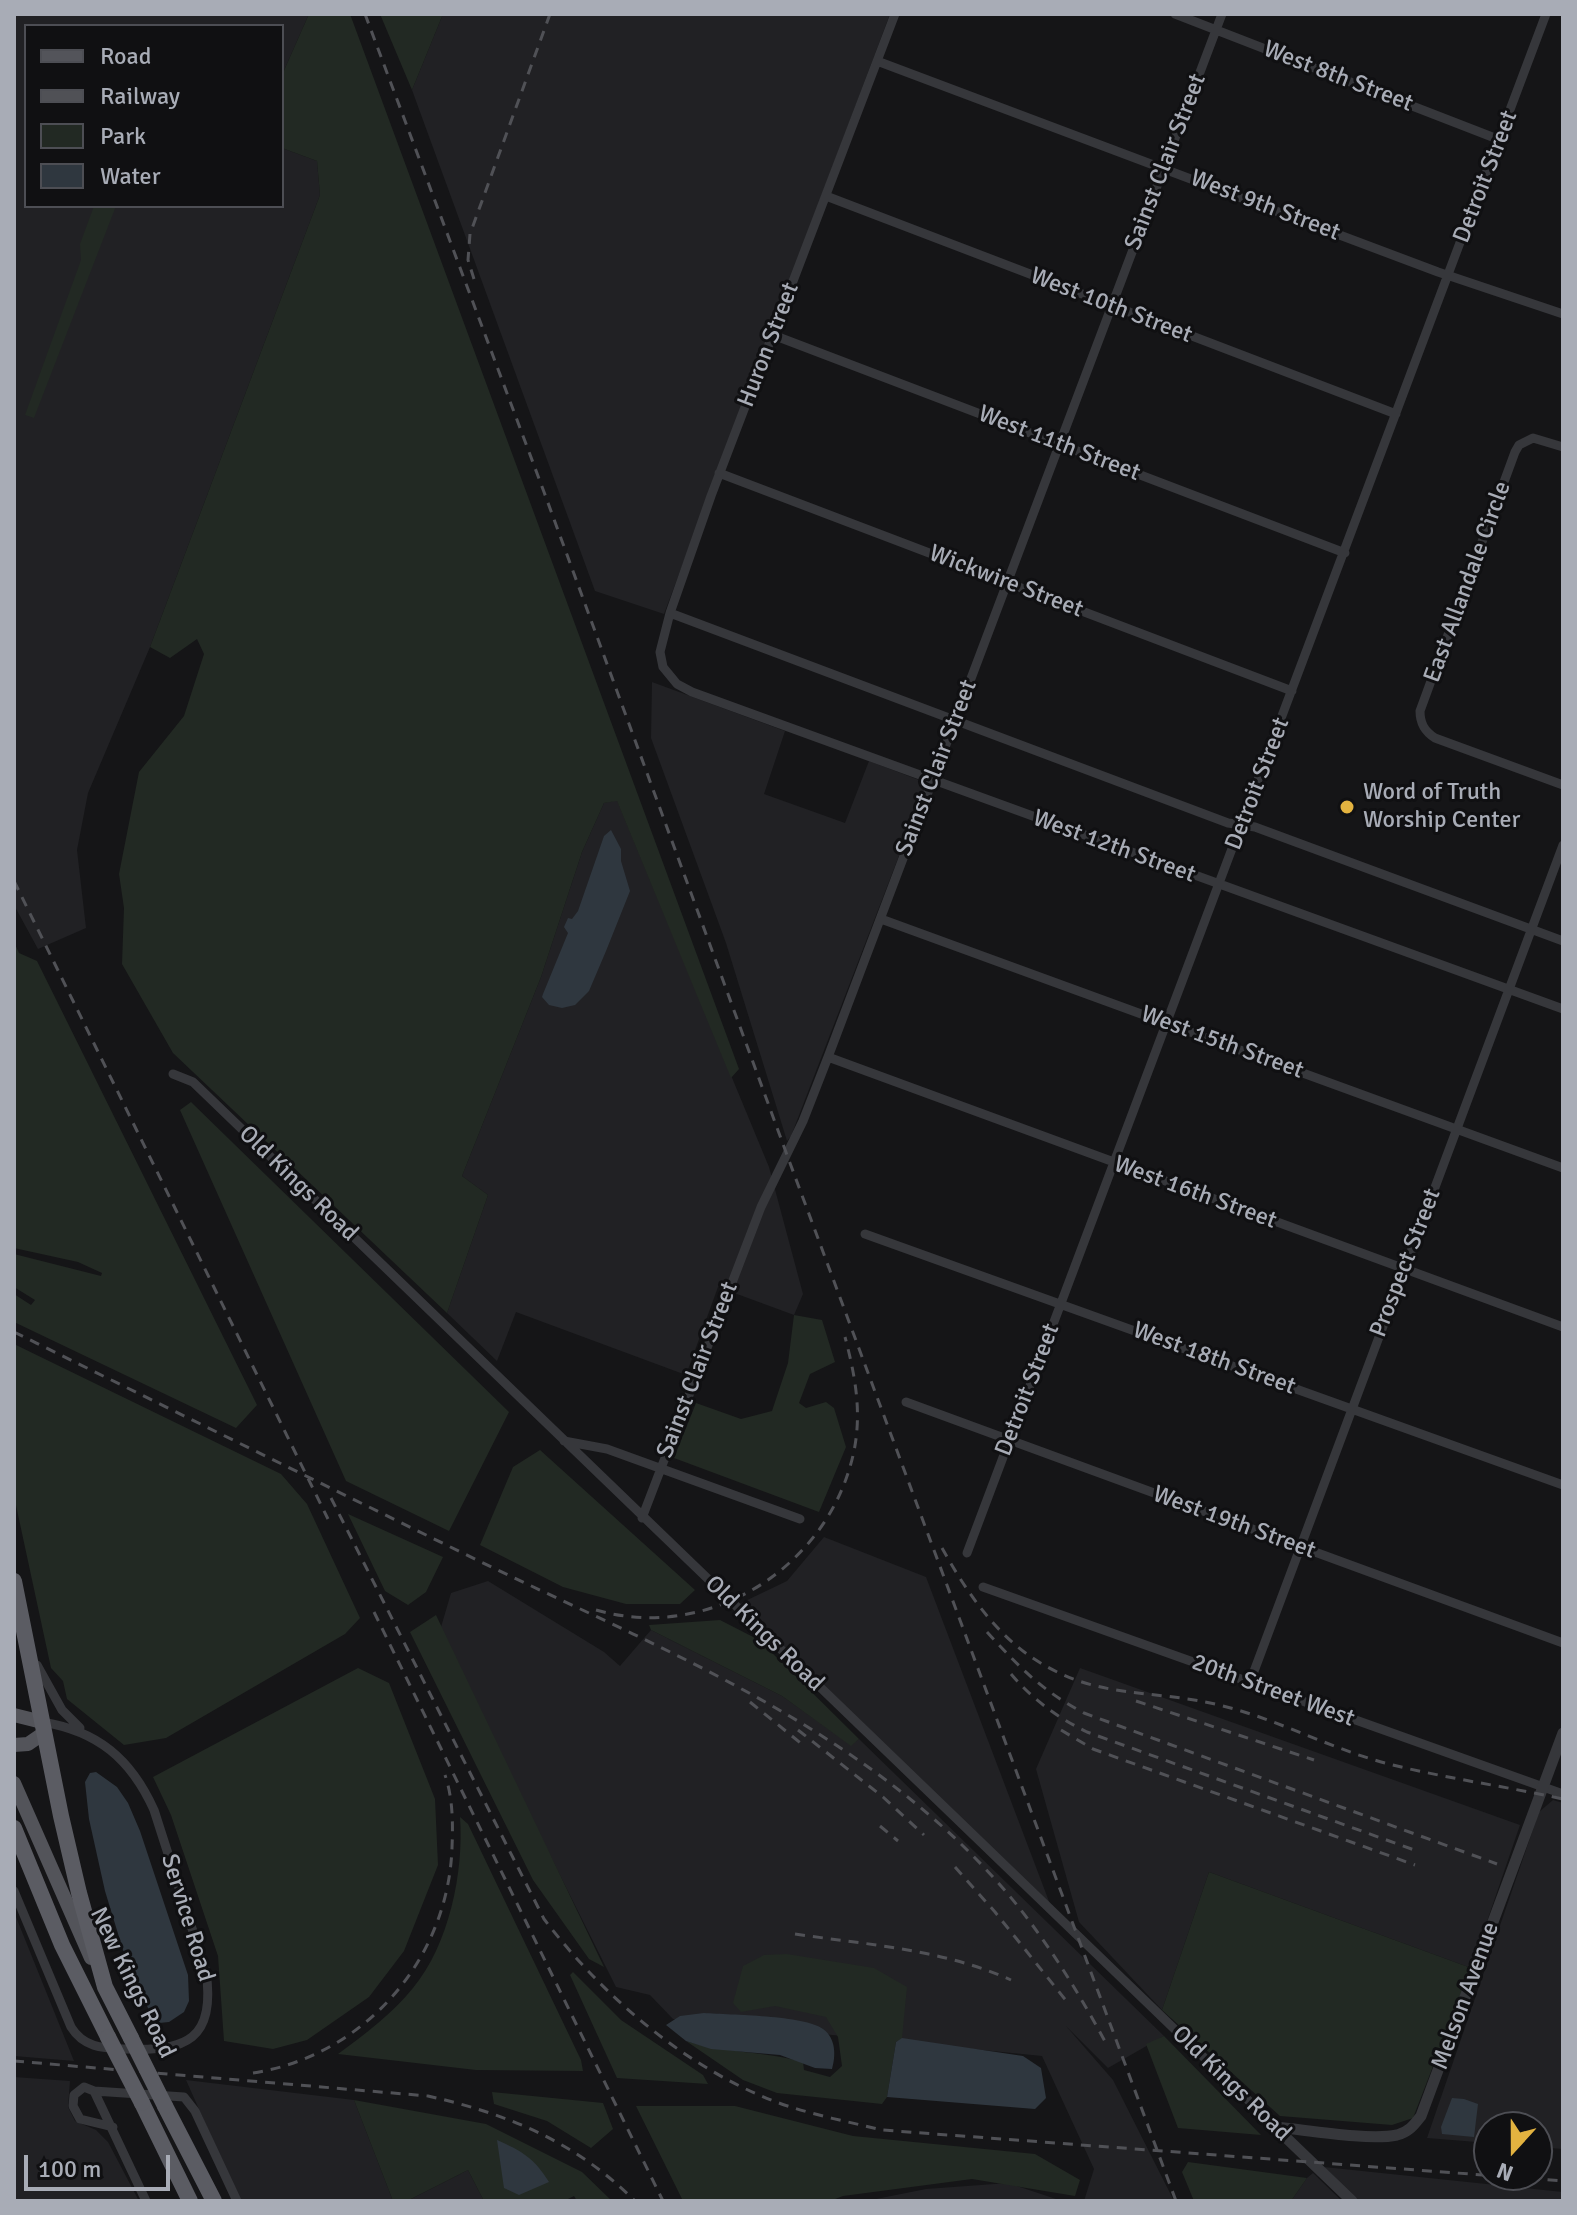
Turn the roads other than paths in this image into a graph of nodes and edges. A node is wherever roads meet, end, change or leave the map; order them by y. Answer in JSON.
{"nodes":[{"id":1,"x":895,"y":14,"type":"edge"},
{"id":2,"x":1175,"y":14,"type":"edge"},
{"id":3,"x":1222,"y":14,"type":"edge"},
{"id":4,"x":1546,"y":14,"type":"edge"},
{"id":5,"x":1216,"y":30,"type":"junction"},
{"id":6,"x":877,"y":61,"type":"junction"},
{"id":7,"x":1500,"y":140,"type":"junction"},
{"id":8,"x":1164,"y":168,"type":"junction"},
{"id":9,"x":826,"y":196,"type":"junction"},
{"id":10,"x":1449,"y":275,"type":"junction"},
{"id":11,"x":1111,"y":307,"type":"junction"},
{"id":12,"x":1563,"y":314,"type":"edge"},
{"id":13,"x":773,"y":335,"type":"junction"},
{"id":14,"x":1396,"y":414,"type":"junction"},
{"id":15,"x":1059,"y":445,"type":"junction"},
{"id":16,"x":1563,"y":447,"type":"edge"},
{"id":17,"x":719,"y":473,"type":"junction"},
{"id":18,"x":1345,"y":553,"type":"junction"},
{"id":19,"x":1007,"y":582,"type":"junction"},
{"id":20,"x":670,"y":613,"type":"junction"},
{"id":21,"x":670,"y":677,"type":"joint"},
{"id":22,"x":1292,"y":691,"type":"junction"},
{"id":23,"x":955,"y":721,"type":"junction"},
{"id":24,"x":933,"y":781,"type":"junction"},
{"id":25,"x":1563,"y":785,"type":"edge"},
{"id":26,"x":1243,"y":825,"type":"junction"},
{"id":27,"x":1563,"y":845,"type":"edge"},
{"id":28,"x":1220,"y":885,"type":"junction"},
{"id":29,"x":881,"y":919,"type":"junction"},
{"id":30,"x":1532,"y":929,"type":"junction"},
{"id":31,"x":1563,"y":941,"type":"edge"},
{"id":32,"x":1509,"y":990,"type":"junction"},
{"id":33,"x":1563,"y":1009,"type":"edge"},
{"id":34,"x":1168,"y":1024,"type":"junction"},
{"id":35,"x":828,"y":1057,"type":"junction"},
{"id":36,"x":173,"y":1074,"type":"dead end"},
{"id":37,"x":1456,"y":1129,"type":"junction"},
{"id":38,"x":1113,"y":1163,"type":"junction"},
{"id":39,"x":1563,"y":1168,"type":"edge"},
{"id":40,"x":865,"y":1234,"type":"dead end"},
{"id":41,"x":1404,"y":1268,"type":"junction"},
{"id":42,"x":1061,"y":1304,"type":"junction"},
{"id":43,"x":1563,"y":1327,"type":"edge"},
{"id":44,"x":906,"y":1402,"type":"dead end"},
{"id":45,"x":1352,"y":1409,"type":"junction"},
{"id":46,"x":564,"y":1441,"type":"junction"},
{"id":47,"x":1009,"y":1441,"type":"junction"},
{"id":48,"x":660,"y":1468,"type":"junction"},
{"id":49,"x":1563,"y":1485,"type":"edge"},
{"id":50,"x":642,"y":1518,"type":"junction"},
{"id":51,"x":800,"y":1519,"type":"dead end"},
{"id":52,"x":1301,"y":1547,"type":"junction"},
{"id":53,"x":967,"y":1553,"type":"dead end"},
{"id":54,"x":14,"y":1581,"type":"edge"},
{"id":55,"x":983,"y":1587,"type":"dead end"},
{"id":56,"x":24,"y":1633,"type":"junction"},
{"id":57,"x":1563,"y":1643,"type":"edge"},
{"id":58,"x":1250,"y":1682,"type":"junction"},
{"id":59,"x":14,"y":1715,"type":"edge"},
{"id":60,"x":43,"y":1728,"type":"junction"},
{"id":61,"x":1563,"y":1733,"type":"edge"},
{"id":62,"x":96,"y":1740,"type":"junction"},
{"id":63,"x":14,"y":1745,"type":"edge"},
{"id":64,"x":14,"y":1783,"type":"edge"},
{"id":65,"x":1543,"y":1787,"type":"junction"},
{"id":66,"x":1563,"y":1794,"type":"edge"},
{"id":67,"x":14,"y":1828,"type":"edge"},
{"id":68,"x":15,"y":1894,"type":"edge"},
{"id":69,"x":105,"y":1987,"type":"junction"},
{"id":70,"x":94,"y":2091,"type":"junction"},
{"id":71,"x":113,"y":2127,"type":"junction"},
{"id":72,"x":1276,"y":2127,"type":"junction"},
{"id":73,"x":146,"y":2201,"type":"edge"},
{"id":74,"x":190,"y":2201,"type":"edge"},
{"id":75,"x":214,"y":2201,"type":"edge"},
{"id":76,"x":237,"y":2201,"type":"edge"},
{"id":77,"x":1352,"y":2201,"type":"edge"}],
"edges":[{"from":1,"to":6,"type":"street","name":"Huron Street"},
{"from":2,"to":5,"type":"street","name":"West 8th Street"},
{"from":3,"to":5,"type":"street","name":"Sainst Clair Street"},
{"from":4,"to":7,"type":"street","name":"Detroit Street"},
{"from":5,"to":7,"type":"street","name":"West 8th Street"},
{"from":5,"to":8,"type":"street","name":"Sainst Clair Street"},
{"from":6,"to":8,"type":"street","name":"West 9th Street"},
{"from":6,"to":9,"type":"street","name":"Huron Street"},
{"from":7,"to":10,"type":"street","name":"Detroit Street"},
{"from":8,"to":10,"type":"street","name":"West 9th Street"},
{"from":8,"to":11,"type":"street","name":"Sainst Clair Street"},
{"from":9,"to":11,"type":"street","name":"West 10th Street"},
{"from":9,"to":13,"type":"street","name":"Huron Street"},
{"from":10,"to":12,"type":"street","name":"West 9th Street"},
{"from":10,"to":14,"type":"street","name":"Detroit Street"},
{"from":11,"to":14,"type":"street","name":"West 10th Street"},
{"from":11,"to":15,"type":"street","name":"Sainst Clair Street"},
{"from":13,"to":15,"type":"street","name":"West 11th Street"},
{"from":13,"to":17,"type":"street","name":"Huron Street"},
{"from":14,"to":18,"type":"street","name":"Detroit Street"},
{"from":15,"to":18,"type":"street","name":"West 11th Street"},
{"from":15,"to":19,"type":"street","name":"Sainst Clair Street"},
{"from":16,"to":25,"type":"street","name":"East Allandale Circle"},
{"from":17,"to":19,"type":"street","name":"Wickwire Street"},
{"from":17,"to":20,"type":"street","name":"Huron Street"},
{"from":18,"to":22,"type":"street","name":"Detroit Street"},
{"from":19,"to":22,"type":"street","name":"Wickwire Street"},
{"from":19,"to":23,"type":"street","name":"Sainst Clair Street"},
{"from":20,"to":21,"type":"street","name":"Huron Street"},
{"from":20,"to":23,"type":"street"},
{"from":21,"to":24,"type":"street","name":"West 12th Street"},
{"from":22,"to":26,"type":"street","name":"Detroit Street"},
{"from":23,"to":24,"type":"street","name":"Sainst Clair Street"},
{"from":23,"to":26,"type":"street"},
{"from":24,"to":28,"type":"street","name":"West 12th Street"},
{"from":24,"to":29,"type":"street","name":"Sainst Clair Street"},
{"from":26,"to":28,"type":"street","name":"Detroit Street"},
{"from":26,"to":30,"type":"street"},
{"from":27,"to":30,"type":"street","name":"Prospect Street"},
{"from":28,"to":32,"type":"street","name":"West 12th Street"},
{"from":28,"to":34,"type":"street","name":"Detroit Street"},
{"from":29,"to":34,"type":"street","name":"West 15th Street"},
{"from":29,"to":35,"type":"street","name":"Sainst Clair Street"},
{"from":30,"to":31,"type":"street"},
{"from":30,"to":32,"type":"street","name":"Prospect Street"},
{"from":32,"to":33,"type":"street","name":"West 12th Street"},
{"from":32,"to":37,"type":"street","name":"Prospect Street"},
{"from":34,"to":37,"type":"street","name":"West 15th Street"},
{"from":34,"to":38,"type":"street","name":"Detroit Street"},
{"from":35,"to":38,"type":"street","name":"West 16th Street"},
{"from":35,"to":48,"type":"street","name":"Sainst Clair Street"},
{"from":36,"to":46,"type":"street","name":"Old Kings Road"},
{"from":37,"to":39,"type":"street","name":"West 15th Street"},
{"from":37,"to":41,"type":"street","name":"Prospect Street"},
{"from":38,"to":41,"type":"street","name":"West 16th Street"},
{"from":38,"to":42,"type":"street","name":"Detroit Street"},
{"from":40,"to":42,"type":"street","name":"West 18th Street"},
{"from":41,"to":43,"type":"street","name":"West 16th Street"},
{"from":41,"to":45,"type":"street","name":"Prospect Street"},
{"from":42,"to":45,"type":"street","name":"West 18th Street"},
{"from":42,"to":47,"type":"street","name":"Detroit Street"},
{"from":44,"to":47,"type":"street","name":"West 19th Street"},
{"from":45,"to":49,"type":"street","name":"West 18th Street"},
{"from":45,"to":52,"type":"street","name":"Prospect Street"},
{"from":46,"to":48,"type":"street"},
{"from":46,"to":50,"type":"street","name":"Old Kings Road"},
{"from":47,"to":52,"type":"street","name":"West 19th Street"},
{"from":47,"to":53,"type":"street","name":"Detroit Street"},
{"from":48,"to":50,"type":"street","name":"Sainst Clair Street"},
{"from":48,"to":51,"type":"street"},
{"from":50,"to":72,"type":"street","name":"Old Kings Road"},
{"from":52,"to":57,"type":"street","name":"West 19th Street"},
{"from":52,"to":58,"type":"street","name":"Prospect Street"},
{"from":54,"to":56,"type":"highway"},
{"from":55,"to":58,"type":"street","name":"20th Street West"},
{"from":56,"to":60,"type":"highway"},
{"from":56,"to":62,"type":"street"},
{"from":58,"to":65,"type":"street","name":"20th Street West"},
{"from":59,"to":60,"type":"main road"},
{"from":60,"to":62,"type":"street","name":"Service Road"},
{"from":60,"to":63,"type":"main road"},
{"from":60,"to":69,"type":"highway"},
{"from":61,"to":65,"type":"street","name":"Melson Avenue"},
{"from":62,"to":68,"type":"street","name":"Service Road"},
{"from":64,"to":69,"type":"main road","name":"New Kings Road"},
{"from":65,"to":66,"type":"street","name":"20th Street West"},
{"from":65,"to":72,"type":"street","name":"Melson Avenue"},
{"from":67,"to":74,"type":"highway","name":"New Kings Road","bridge":true},
{"from":69,"to":75,"type":"highway","name":"New Kings Road","bridge":true},
{"from":70,"to":71,"type":"street"},
{"from":70,"to":71,"type":"street"},
{"from":70,"to":76,"type":"street"},
{"from":71,"to":73,"type":"street"},
{"from":72,"to":77,"type":"street","name":"Old Kings Road"}]}
